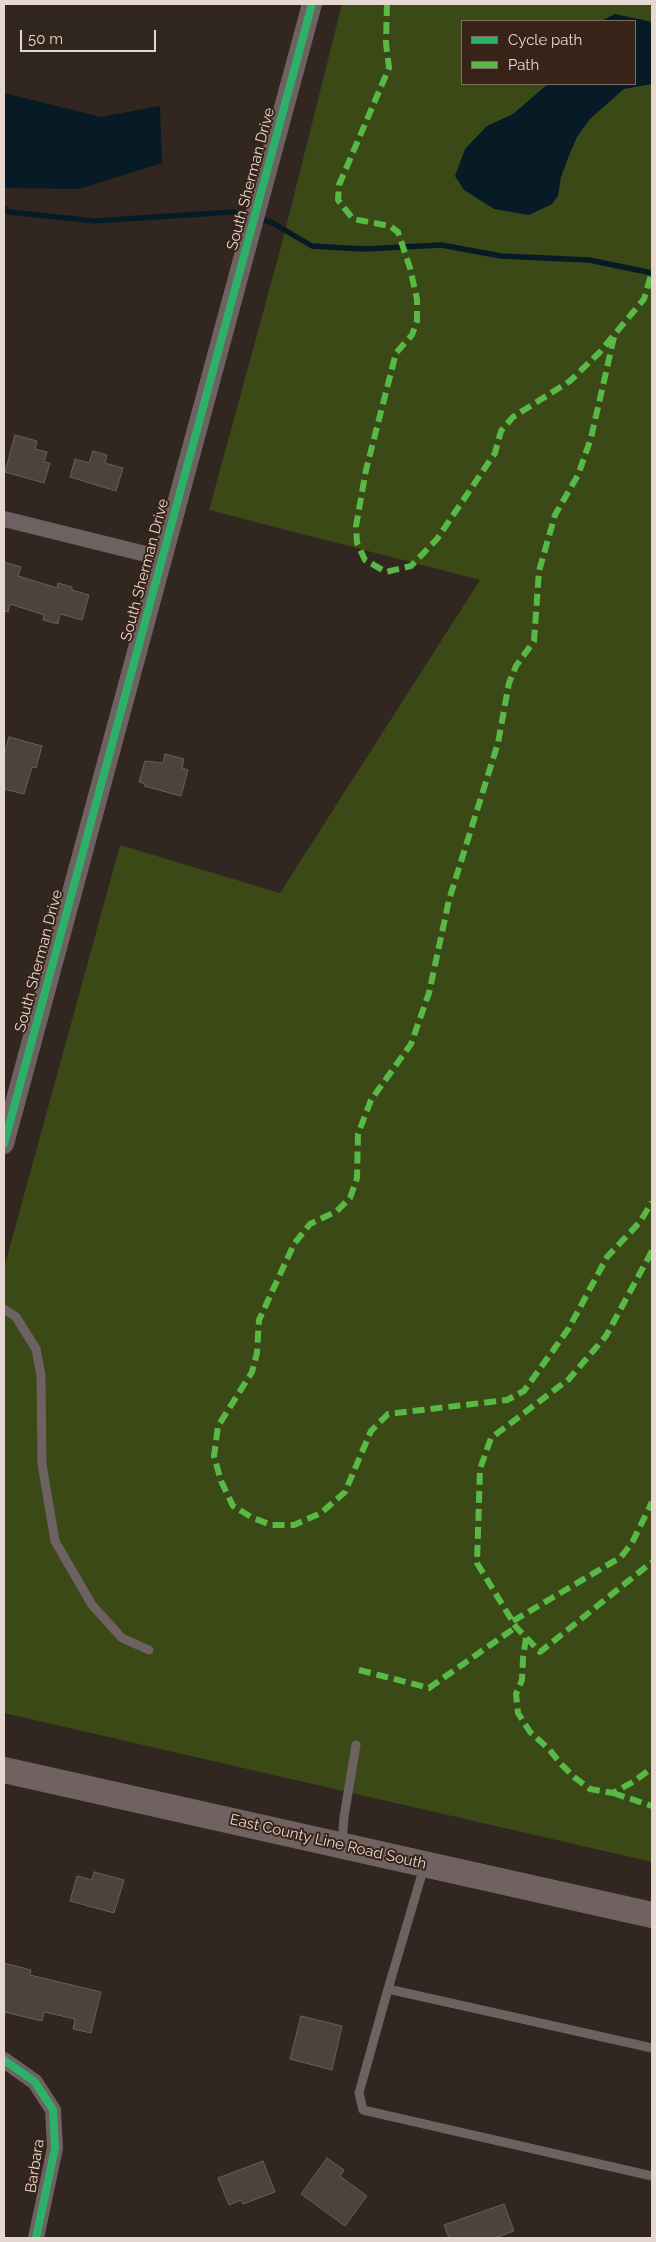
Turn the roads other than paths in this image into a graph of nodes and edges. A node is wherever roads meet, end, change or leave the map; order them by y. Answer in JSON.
{"nodes":[{"id":1,"x":312,"y":4,"type":"edge"},
{"id":2,"x":4,"y":519,"type":"edge"},
{"id":3,"x":162,"y":558,"type":"junction"},
{"id":4,"x":4,"y":1144,"type":"edge"},
{"id":5,"x":4,"y":1309,"type":"edge"},
{"id":6,"x":149,"y":1650,"type":"dead end"},
{"id":7,"x":356,"y":1746,"type":"dead end"},
{"id":8,"x":4,"y":1770,"type":"edge"},
{"id":9,"x":342,"y":1845,"type":"junction"},
{"id":10,"x":424,"y":1864,"type":"junction"},
{"id":11,"x":652,"y":1915,"type":"edge"},
{"id":12,"x":388,"y":1989,"type":"junction"},
{"id":13,"x":652,"y":2048,"type":"edge"},
{"id":14,"x":4,"y":2060,"type":"edge"},
{"id":15,"x":652,"y":2176,"type":"edge"},
{"id":16,"x":36,"y":2238,"type":"edge"}],
"edges":[{"from":1,"to":3,"type":"street","name":"South Sherman Drive"},
{"from":2,"to":3,"type":"street"},
{"from":3,"to":4,"type":"street","name":"South Sherman Drive"},
{"from":5,"to":6,"type":"lane"},
{"from":7,"to":9,"type":"lane"},
{"from":8,"to":9,"type":"main road","name":"East County Line Road South"},
{"from":9,"to":10,"type":"main road","name":"East County Line Road South"},
{"from":10,"to":11,"type":"main road","name":"East County Line Road South"},
{"from":10,"to":12,"type":"lane"},
{"from":12,"to":13,"type":"lane"},
{"from":12,"to":15,"type":"lane"},
{"from":14,"to":16,"type":"street","name":"Barbara"}]}
